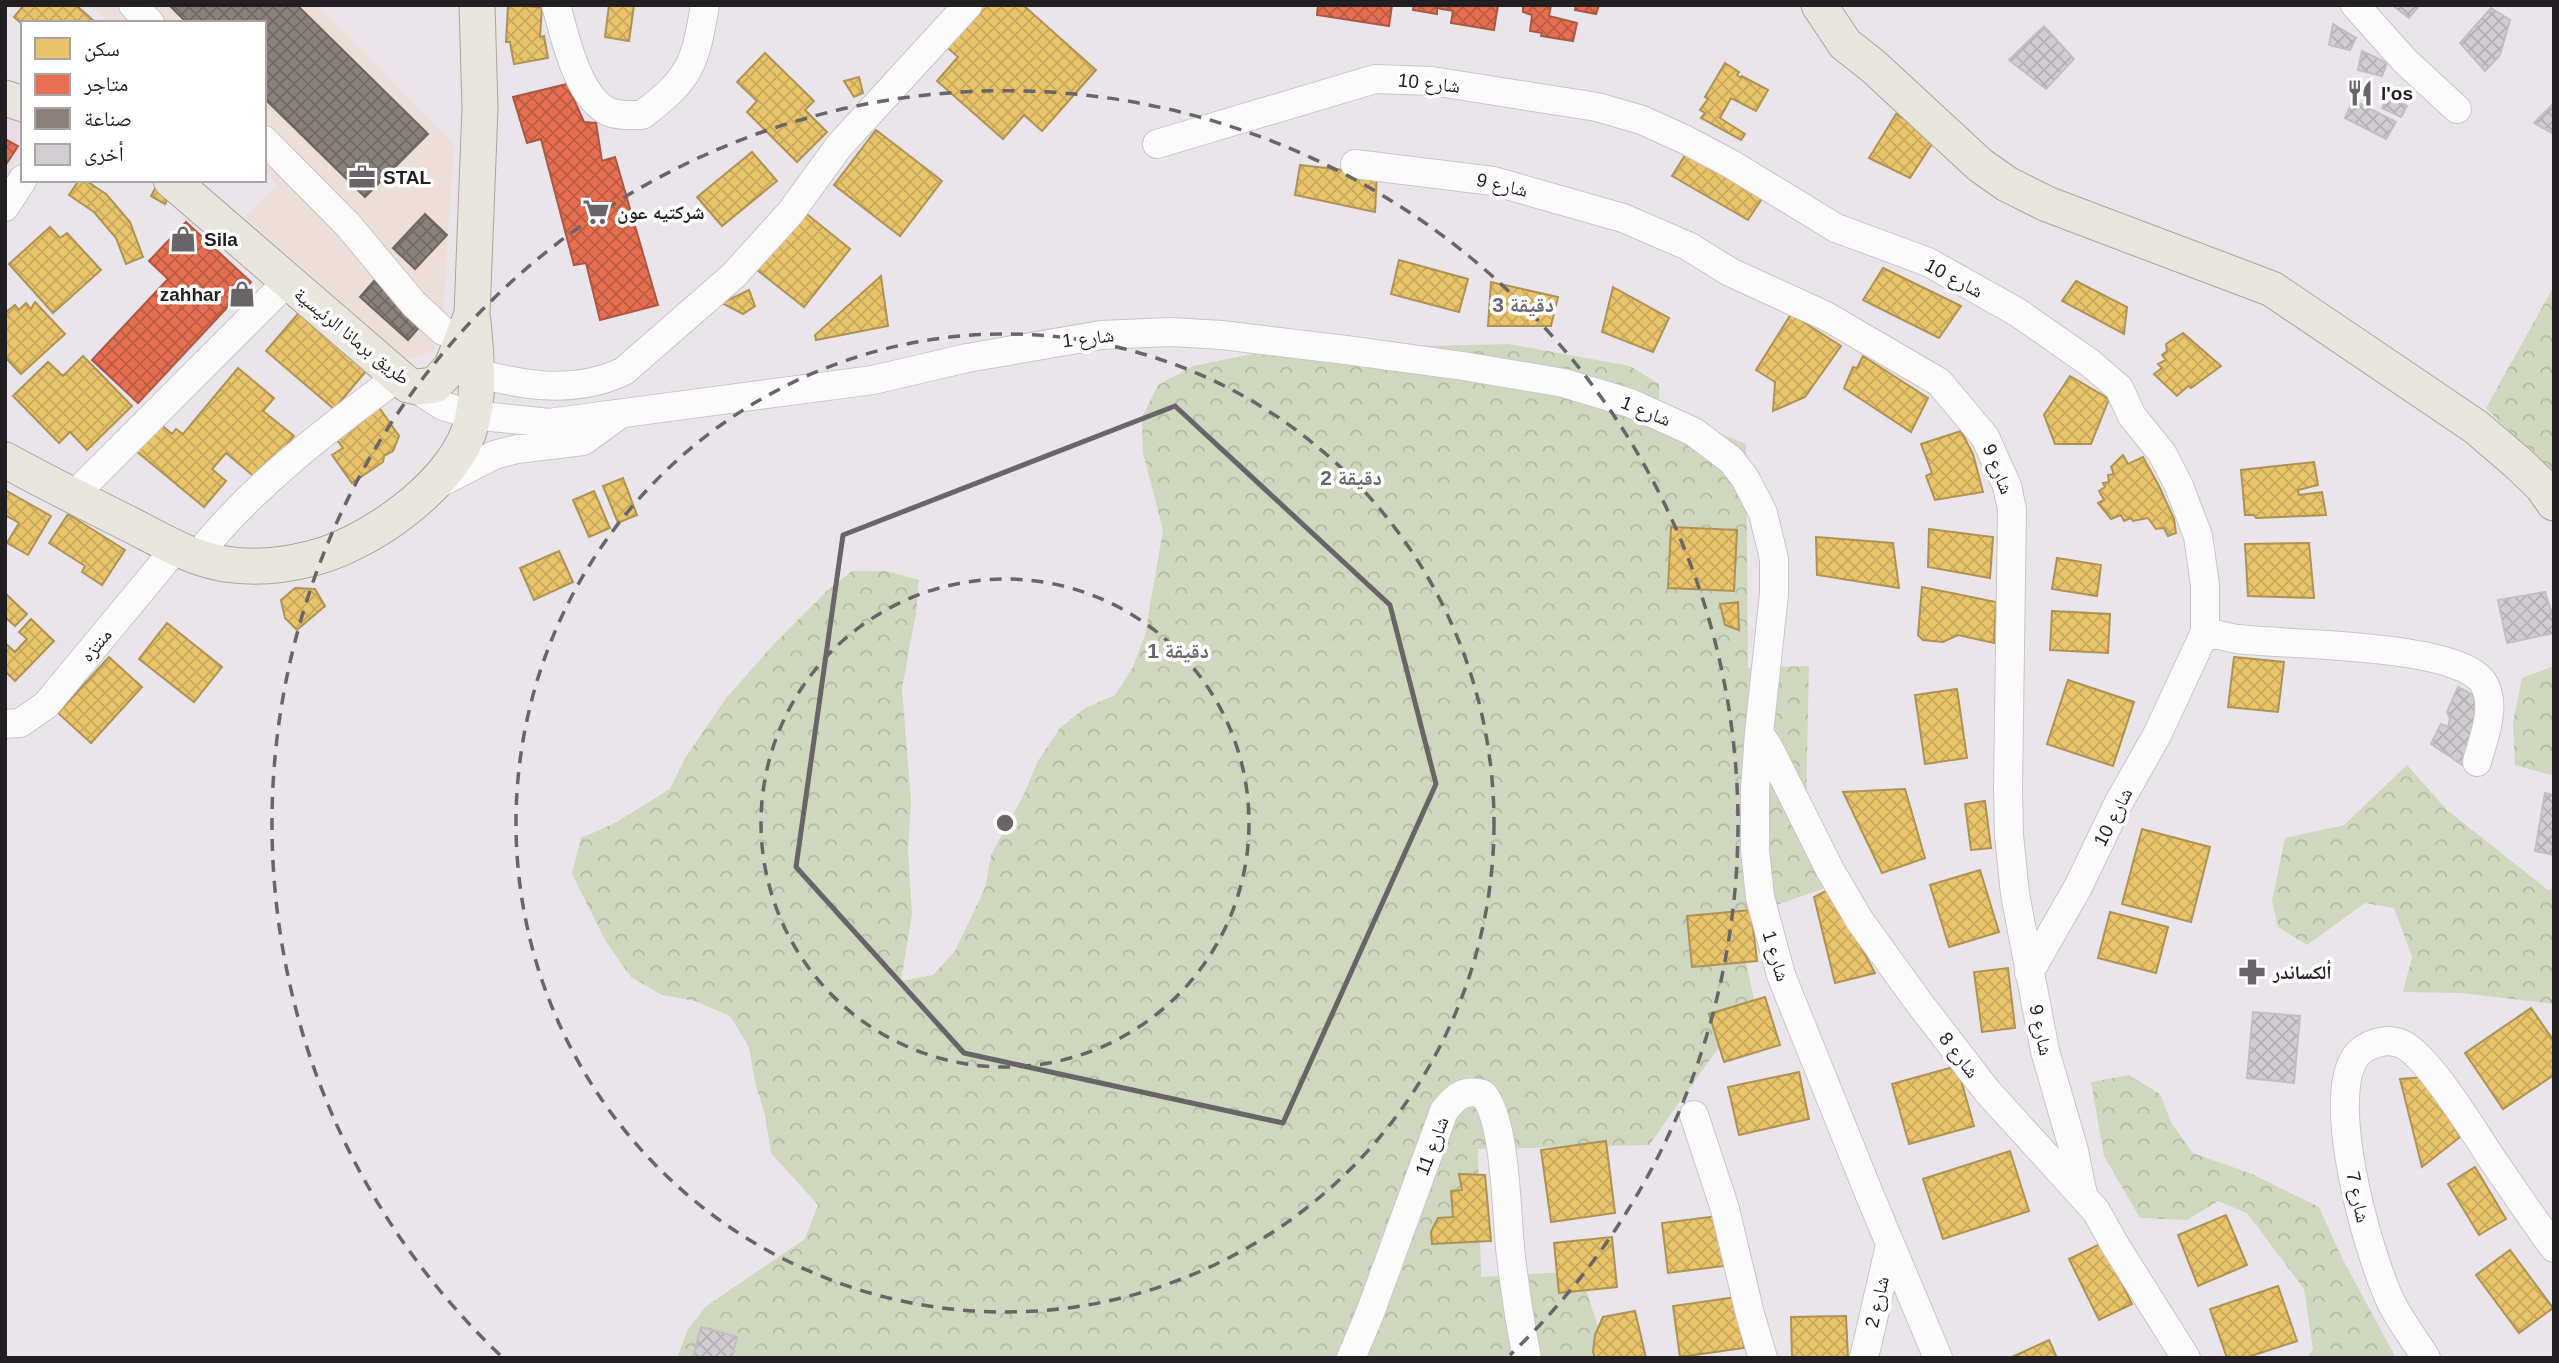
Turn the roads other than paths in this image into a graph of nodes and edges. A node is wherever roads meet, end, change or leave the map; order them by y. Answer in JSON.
{"nodes":[{"id":1,"x":133,"y":5,"type":"edge"},
{"id":2,"x":477,"y":5,"type":"edge"},
{"id":3,"x":556,"y":5,"type":"edge"},
{"id":4,"x":705,"y":5,"type":"edge"},
{"id":5,"x":968,"y":5,"type":"edge"},
{"id":6,"x":1819,"y":5,"type":"edge"},
{"id":7,"x":1847,"y":5,"type":"edge"},
{"id":8,"x":2355,"y":5,"type":"edge"},
{"id":9,"x":148,"y":21,"type":"edge"},
{"id":10,"x":1873,"y":66,"type":"junction"},
{"id":11,"x":2457,"y":109,"type":"dead end"},
{"id":12,"x":266,"y":142,"type":"edge"},
{"id":13,"x":1157,"y":144,"type":"dead end"},
{"id":14,"x":1355,"y":164,"type":"dead end"},
{"id":15,"x":21,"y":182,"type":"edge"},
{"id":16,"x":173,"y":182,"type":"edge"},
{"id":17,"x":5,"y":207,"type":"edge"},
{"id":18,"x":287,"y":282,"type":"junction"},
{"id":19,"x":466,"y":347,"type":"junction"},
{"id":20,"x":405,"y":382,"type":"junction"},
{"id":21,"x":473,"y":415,"type":"junction"},
{"id":22,"x":619,"y":415,"type":"junction"},
{"id":23,"x":5,"y":460,"type":"edge"},
{"id":24,"x":430,"y":488,"type":"junction"},
{"id":25,"x":73,"y":496,"type":"junction"},
{"id":26,"x":2554,"y":503,"type":"edge"},
{"id":27,"x":186,"y":553,"type":"junction"},
{"id":28,"x":2205,"y":632,"type":"junction"},
{"id":29,"x":7,"y":726,"type":"edge"},
{"id":30,"x":1759,"y":733,"type":"junction"},
{"id":31,"x":2477,"y":762,"type":"dead end"},
{"id":32,"x":2029,"y":973,"type":"junction"},
{"id":33,"x":1694,"y":1115,"type":"dead end"},
{"id":34,"x":2082,"y":1195,"type":"junction"},
{"id":35,"x":1890,"y":1245,"type":"junction"},
{"id":36,"x":2554,"y":1248,"type":"edge"},
{"id":37,"x":1351,"y":1358,"type":"edge"},
{"id":38,"x":1527,"y":1358,"type":"edge"},
{"id":39,"x":1763,"y":1358,"type":"edge"},
{"id":40,"x":1864,"y":1358,"type":"edge"},
{"id":41,"x":1938,"y":1358,"type":"edge"},
{"id":42,"x":2186,"y":1358,"type":"edge"},
{"id":43,"x":2426,"y":1358,"type":"edge"}],
"edges":[{"from":1,"to":9,"type":"street"},
{"from":2,"to":19,"type":"main road"},
{"from":3,"to":4,"type":"street"},
{"from":5,"to":19,"type":"street"},
{"from":6,"to":10,"type":"main road"},
{"from":7,"to":10,"type":"main road"},
{"from":8,"to":11,"type":"street"},
{"from":10,"to":26,"type":"main road"},
{"from":12,"to":19,"type":"street"},
{"from":13,"to":28,"type":"street","name":"شارع 10"},
{"from":14,"to":32,"type":"street","name":"شارع 9"},
{"from":15,"to":17,"type":"street"},
{"from":16,"to":18,"type":"main road","name":"طريق برمانا الرئيسية"},
{"from":18,"to":20,"type":"main road","name":"طريق برمانا الرئيسية"},
{"from":18,"to":25,"type":"street"},
{"from":19,"to":20,"type":"main road","name":"طريق برمانا الرئيسية"},
{"from":19,"to":21,"type":"main road"},
{"from":20,"to":21,"type":"street","name":"شارع 1"},
{"from":20,"to":27,"type":"street","name":"منتزه"},
{"from":21,"to":22,"type":"street","name":"شارع 1"},
{"from":21,"to":24,"type":"main road"},
{"from":22,"to":24,"type":"street"},
{"from":22,"to":30,"type":"street","name":"شارع 1"},
{"from":23,"to":25,"type":"main road"},
{"from":24,"to":27,"type":"main road"},
{"from":25,"to":27,"type":"main road"},
{"from":27,"to":29,"type":"street","name":"منتزه"},
{"from":28,"to":31,"type":"street"},
{"from":28,"to":32,"type":"street","name":"شارع 10"},
{"from":30,"to":34,"type":"street","name":"شارع 8"},
{"from":30,"to":35,"type":"street","name":"شارع 1"},
{"from":32,"to":34,"type":"street","name":"شارع 9"},
{"from":33,"to":39,"type":"street"},
{"from":34,"to":42,"type":"street","name":"شارع 8"},
{"from":35,"to":40,"type":"street","name":"شارع 2"},
{"from":35,"to":41,"type":"street","name":"شارع 1"},
{"from":36,"to":43,"type":"street","name":"شارع 7"},
{"from":37,"to":38,"type":"street","name":"شارع 11"}]}
